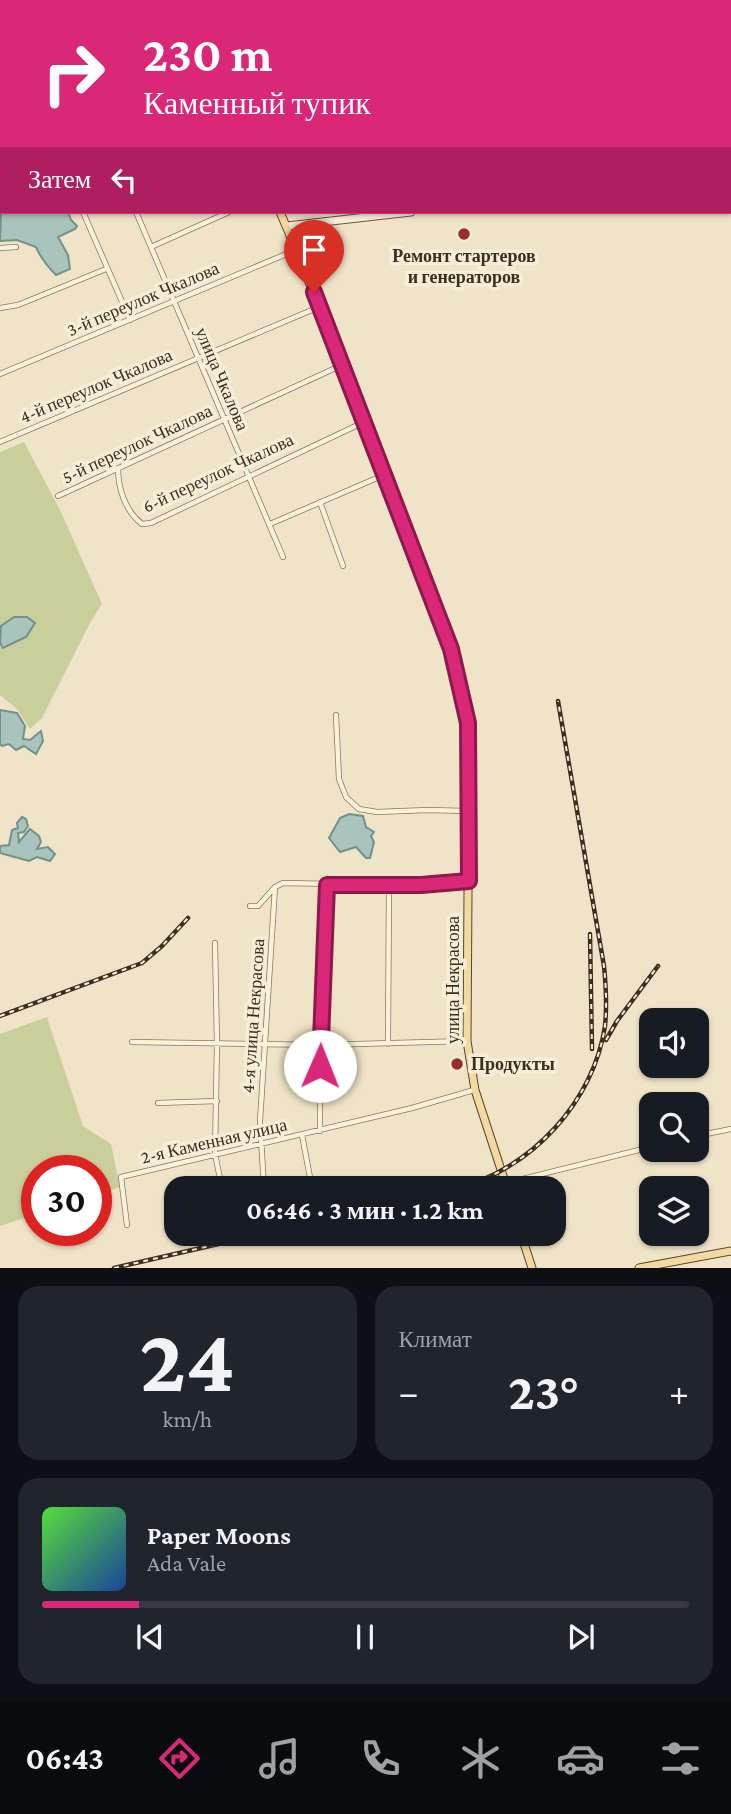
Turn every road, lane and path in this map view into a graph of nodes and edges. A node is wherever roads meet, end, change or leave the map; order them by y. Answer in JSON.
{"nodes":[{"id":1,"x":84,"y":214,"type":"edge"},
{"id":2,"x":137,"y":214,"type":"edge"},
{"id":3,"x":224,"y":214,"type":"edge"},
{"id":4,"x":281,"y":214,"type":"edge"},
{"id":5,"x":393,"y":214,"type":"edge"},
{"id":6,"x":287,"y":226,"type":"junction"},
{"id":7,"x":16,"y":247,"type":"dead end"},
{"id":8,"x":150,"y":247,"type":"junction"},
{"id":9,"x":0,"y":248,"type":"edge"},
{"id":10,"x":296,"y":250,"type":"junction"},
{"id":11,"x":106,"y":269,"type":"junction"},
{"id":12,"x":174,"y":301,"type":"junction"},
{"id":13,"x":319,"y":307,"type":"junction"},
{"id":14,"x":0,"y":308,"type":"edge"},
{"id":15,"x":130,"y":320,"type":"junction"},
{"id":16,"x":198,"y":358,"type":"junction"},
{"id":17,"x":342,"y":365,"type":"junction"},
{"id":18,"x":0,"y":374,"type":"edge"},
{"id":19,"x":224,"y":419,"type":"junction"},
{"id":20,"x":364,"y":422,"type":"junction"},
{"id":21,"x":0,"y":442,"type":"edge"},
{"id":22,"x":118,"y":468,"type":"junction"},
{"id":23,"x":384,"y":474,"type":"junction"},
{"id":24,"x":248,"y":476,"type":"junction"},
{"id":25,"x":58,"y":496,"type":"dead end"},
{"id":26,"x":320,"y":502,"type":"junction"},
{"id":27,"x":270,"y":524,"type":"junction"},
{"id":28,"x":283,"y":557,"type":"dead end"},
{"id":29,"x":343,"y":566,"type":"dead end"},
{"id":30,"x":336,"y":715,"type":"dead end"},
{"id":31,"x":469,"y":811,"type":"junction"},
{"id":32,"x":469,"y":881,"type":"junction"},
{"id":33,"x":327,"y":885,"type":"junction"},
{"id":34,"x":389,"y":885,"type":"junction"},
{"id":35,"x":275,"y":887,"type":"junction"},
{"id":36,"x":250,"y":906,"type":"dead end"},
{"id":37,"x":215,"y":943,"type":"dead end"},
{"id":38,"x":467,"y":1041,"type":"junction"},
{"id":39,"x":132,"y":1042,"type":"dead end"},
{"id":40,"x":217,"y":1044,"type":"junction"},
{"id":41,"x":265,"y":1044,"type":"junction"},
{"id":42,"x":388,"y":1044,"type":"junction"},
{"id":43,"x":320,"y":1045,"type":"junction"},
{"id":44,"x":475,"y":1090,"type":"junction"},
{"id":45,"x":217,"y":1101,"type":"junction"},
{"id":46,"x":158,"y":1103,"type":"dead end"},
{"id":47,"x":731,"y":1129,"type":"edge"},
{"id":48,"x":320,"y":1130,"type":"junction"},
{"id":49,"x":709,"y":1133,"type":"edge"},
{"id":50,"x":302,"y":1135,"type":"junction"},
{"id":51,"x":260,"y":1145,"type":"junction"},
{"id":52,"x":639,"y":1150,"type":"edge"},
{"id":53,"x":215,"y":1154,"type":"junction"},
{"id":54,"x":220,"y":1176,"type":"edge"},
{"id":55,"x":263,"y":1176,"type":"edge"},
{"id":56,"x":310,"y":1176,"type":"edge"},
{"id":57,"x":503,"y":1176,"type":"edge"},
{"id":58,"x":543,"y":1176,"type":"edge"},
{"id":59,"x":127,"y":1225,"type":"dead end"},
{"id":60,"x":525,"y":1246,"type":"edge"},
{"id":61,"x":731,"y":1254,"type":"edge"},
{"id":62,"x":532,"y":1268,"type":"edge"},
{"id":63,"x":639,"y":1268,"type":"edge"},
{"id":64,"x":665,"y":1268,"type":"edge"}],
"edges":[{"from":1,"to":11,"type":"street"},
{"from":2,"to":8,"type":"street","name":"улица Чкалова"},
{"from":3,"to":8,"type":"street"},
{"from":4,"to":6,"type":"main road","name":"улица Некрасова"},
{"from":5,"to":6,"type":"street"},
{"from":6,"to":10,"type":"main road","name":"улица Некрасова"},
{"from":7,"to":9,"type":"street"},
{"from":8,"to":12,"type":"street","name":"улица Чкалова"},
{"from":10,"to":12,"type":"street","name":"3-й переулок Чкалова"},
{"from":10,"to":13,"type":"main road","name":"улица Некрасова"},
{"from":11,"to":14,"type":"street"},
{"from":11,"to":15,"type":"street"},
{"from":12,"to":15,"type":"street","name":"3-й переулок Чкалова"},
{"from":12,"to":16,"type":"street","name":"улица Чкалова"},
{"from":13,"to":16,"type":"street","name":"4-й переулок Чкалова"},
{"from":13,"to":17,"type":"main road","name":"улица Некрасова"},
{"from":15,"to":18,"type":"street","name":"3-й переулок Чкалова"},
{"from":16,"to":19,"type":"street","name":"улица Чкалова"},
{"from":16,"to":21,"type":"street","name":"4-й переулок Чкалова"},
{"from":17,"to":19,"type":"street","name":"5-й переулок Чкалова"},
{"from":17,"to":20,"type":"main road","name":"улица Некрасова"},
{"from":19,"to":22,"type":"street","name":"5-й переулок Чкалова"},
{"from":19,"to":24,"type":"street","name":"улица Чкалова"},
{"from":20,"to":23,"type":"main road","name":"улица Некрасова"},
{"from":20,"to":24,"type":"street","name":"6-й переулок Чкалова"},
{"from":22,"to":24,"type":"street","name":"6-й переулок Чкалова"},
{"from":22,"to":25,"type":"street","name":"5-й переулок Чкалова"},
{"from":23,"to":26,"type":"street"},
{"from":23,"to":31,"type":"main road","name":"улица Некрасова"},
{"from":24,"to":27,"type":"street","name":"улица Чкалова"},
{"from":26,"to":27,"type":"street"},
{"from":26,"to":29,"type":"street"},
{"from":27,"to":28,"type":"street","name":"улица Чкалова"},
{"from":30,"to":31,"type":"street"},
{"from":31,"to":32,"type":"main road","name":"улица Некрасова"},
{"from":32,"to":34,"type":"street"},
{"from":32,"to":38,"type":"main road","name":"улица Некрасова"},
{"from":33,"to":34,"type":"street"},
{"from":33,"to":35,"type":"street"},
{"from":33,"to":43,"type":"street"},
{"from":34,"to":42,"type":"street"},
{"from":35,"to":36,"type":"street"},
{"from":35,"to":41,"type":"street","name":"4-я улица Некрасова"},
{"from":37,"to":40,"type":"street"},
{"from":38,"to":42,"type":"street"},
{"from":38,"to":44,"type":"main road","name":"улица Некрасова"},
{"from":39,"to":40,"type":"street"},
{"from":40,"to":41,"type":"street"},
{"from":40,"to":45,"type":"street"},
{"from":41,"to":43,"type":"street"},
{"from":41,"to":51,"type":"street","name":"4-я улица Некрасова"},
{"from":42,"to":43,"type":"street"},
{"from":43,"to":48,"type":"street"},
{"from":44,"to":48,"type":"street","name":"2-я Каменная улица"},
{"from":44,"to":57,"type":"main road","name":"улица Некрасова"},
{"from":45,"to":46,"type":"street"},
{"from":45,"to":53,"type":"street"},
{"from":47,"to":49,"type":"street"},
{"from":48,"to":50,"type":"street","name":"2-я Каменная улица"},
{"from":50,"to":51,"type":"street","name":"2-я Каменная улица"},
{"from":50,"to":56,"type":"street"},
{"from":51,"to":53,"type":"street","name":"2-я Каменная улица"},
{"from":51,"to":55,"type":"street","name":"4-я улица Некрасова"},
{"from":52,"to":58,"type":"street"},
{"from":53,"to":54,"type":"street"},
{"from":53,"to":59,"type":"street","name":"2-я Каменная улица"},
{"from":60,"to":62,"type":"main road"},
{"from":61,"to":63,"type":"main road"},
{"from":61,"to":64,"type":"main road"}]}
